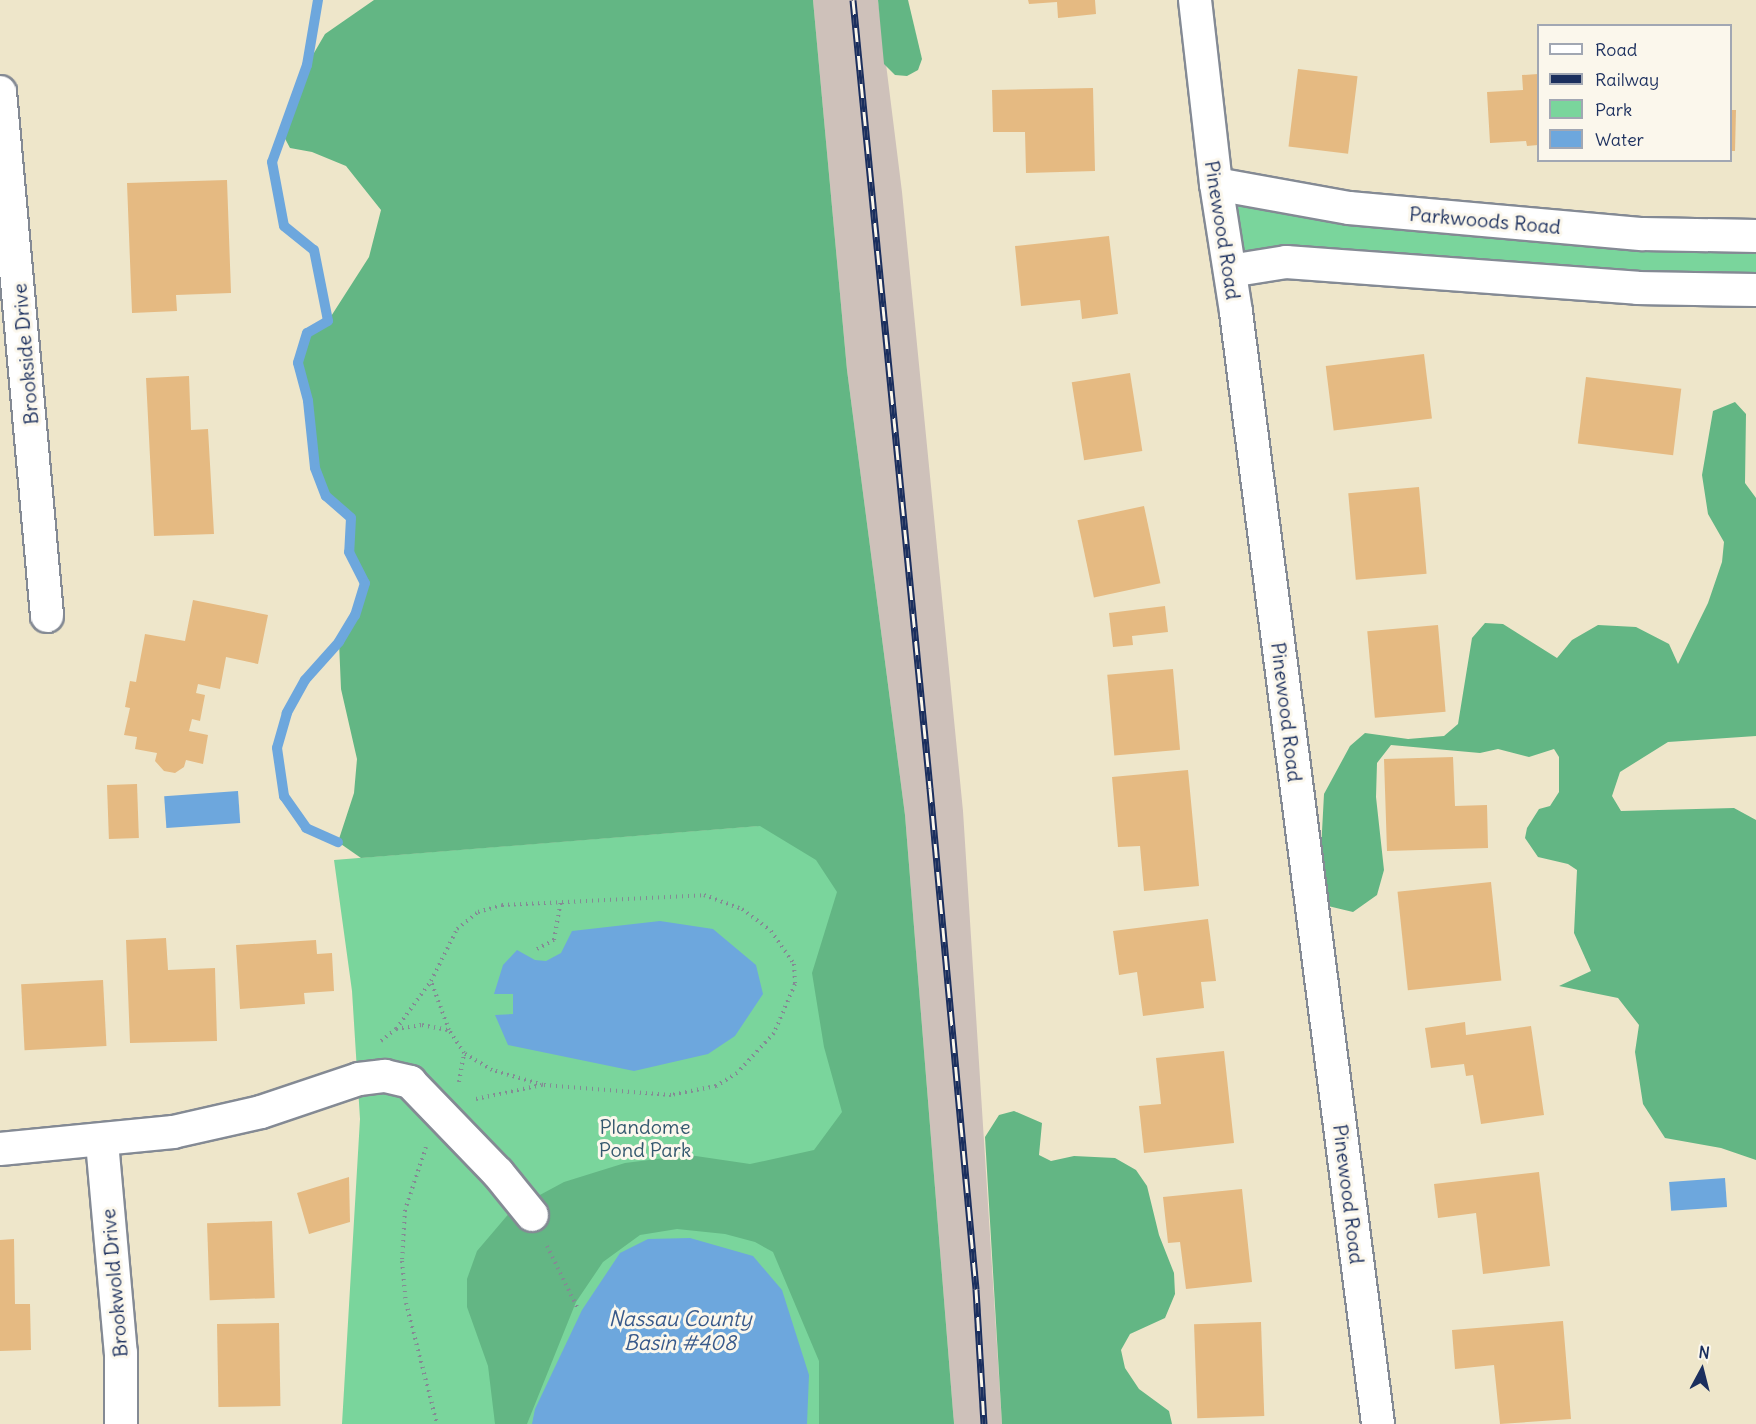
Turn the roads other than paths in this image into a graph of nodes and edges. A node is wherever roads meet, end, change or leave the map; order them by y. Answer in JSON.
{"nodes":[{"id":1,"x":1196,"y":0,"type":"edge"},
{"id":2,"x":0,"y":92,"type":"edge"},
{"id":3,"x":1216,"y":184,"type":"junction"},
{"id":4,"x":1756,"y":236,"type":"edge"},
{"id":5,"x":1230,"y":271,"type":"junction"},
{"id":6,"x":1756,"y":290,"type":"edge"},
{"id":7,"x":12,"y":341,"type":"edge"},
{"id":8,"x":47,"y":616,"type":"dead end"},
{"id":9,"x":102,"y":1142,"type":"junction"},
{"id":10,"x":0,"y":1149,"type":"edge"},
{"id":11,"x":532,"y":1215,"type":"road end"},
{"id":12,"x":121,"y":1424,"type":"edge"},
{"id":13,"x":1378,"y":1424,"type":"edge"}],
"edges":[{"from":1,"to":3,"type":"street","name":"Pinewood Road"},
{"from":2,"to":7,"type":"street","name":"Brookside Drive"},
{"from":3,"to":4,"type":"street","name":"Parkwoods Road"},
{"from":3,"to":5,"type":"street","name":"Pinewood Road"},
{"from":5,"to":6,"type":"street"},
{"from":5,"to":13,"type":"street","name":"Pinewood Road"},
{"from":7,"to":8,"type":"street","name":"Brookside Drive"},
{"from":9,"to":10,"type":"street"},
{"from":9,"to":11,"type":"street"},
{"from":9,"to":12,"type":"street","name":"Brookwold Drive"}]}
